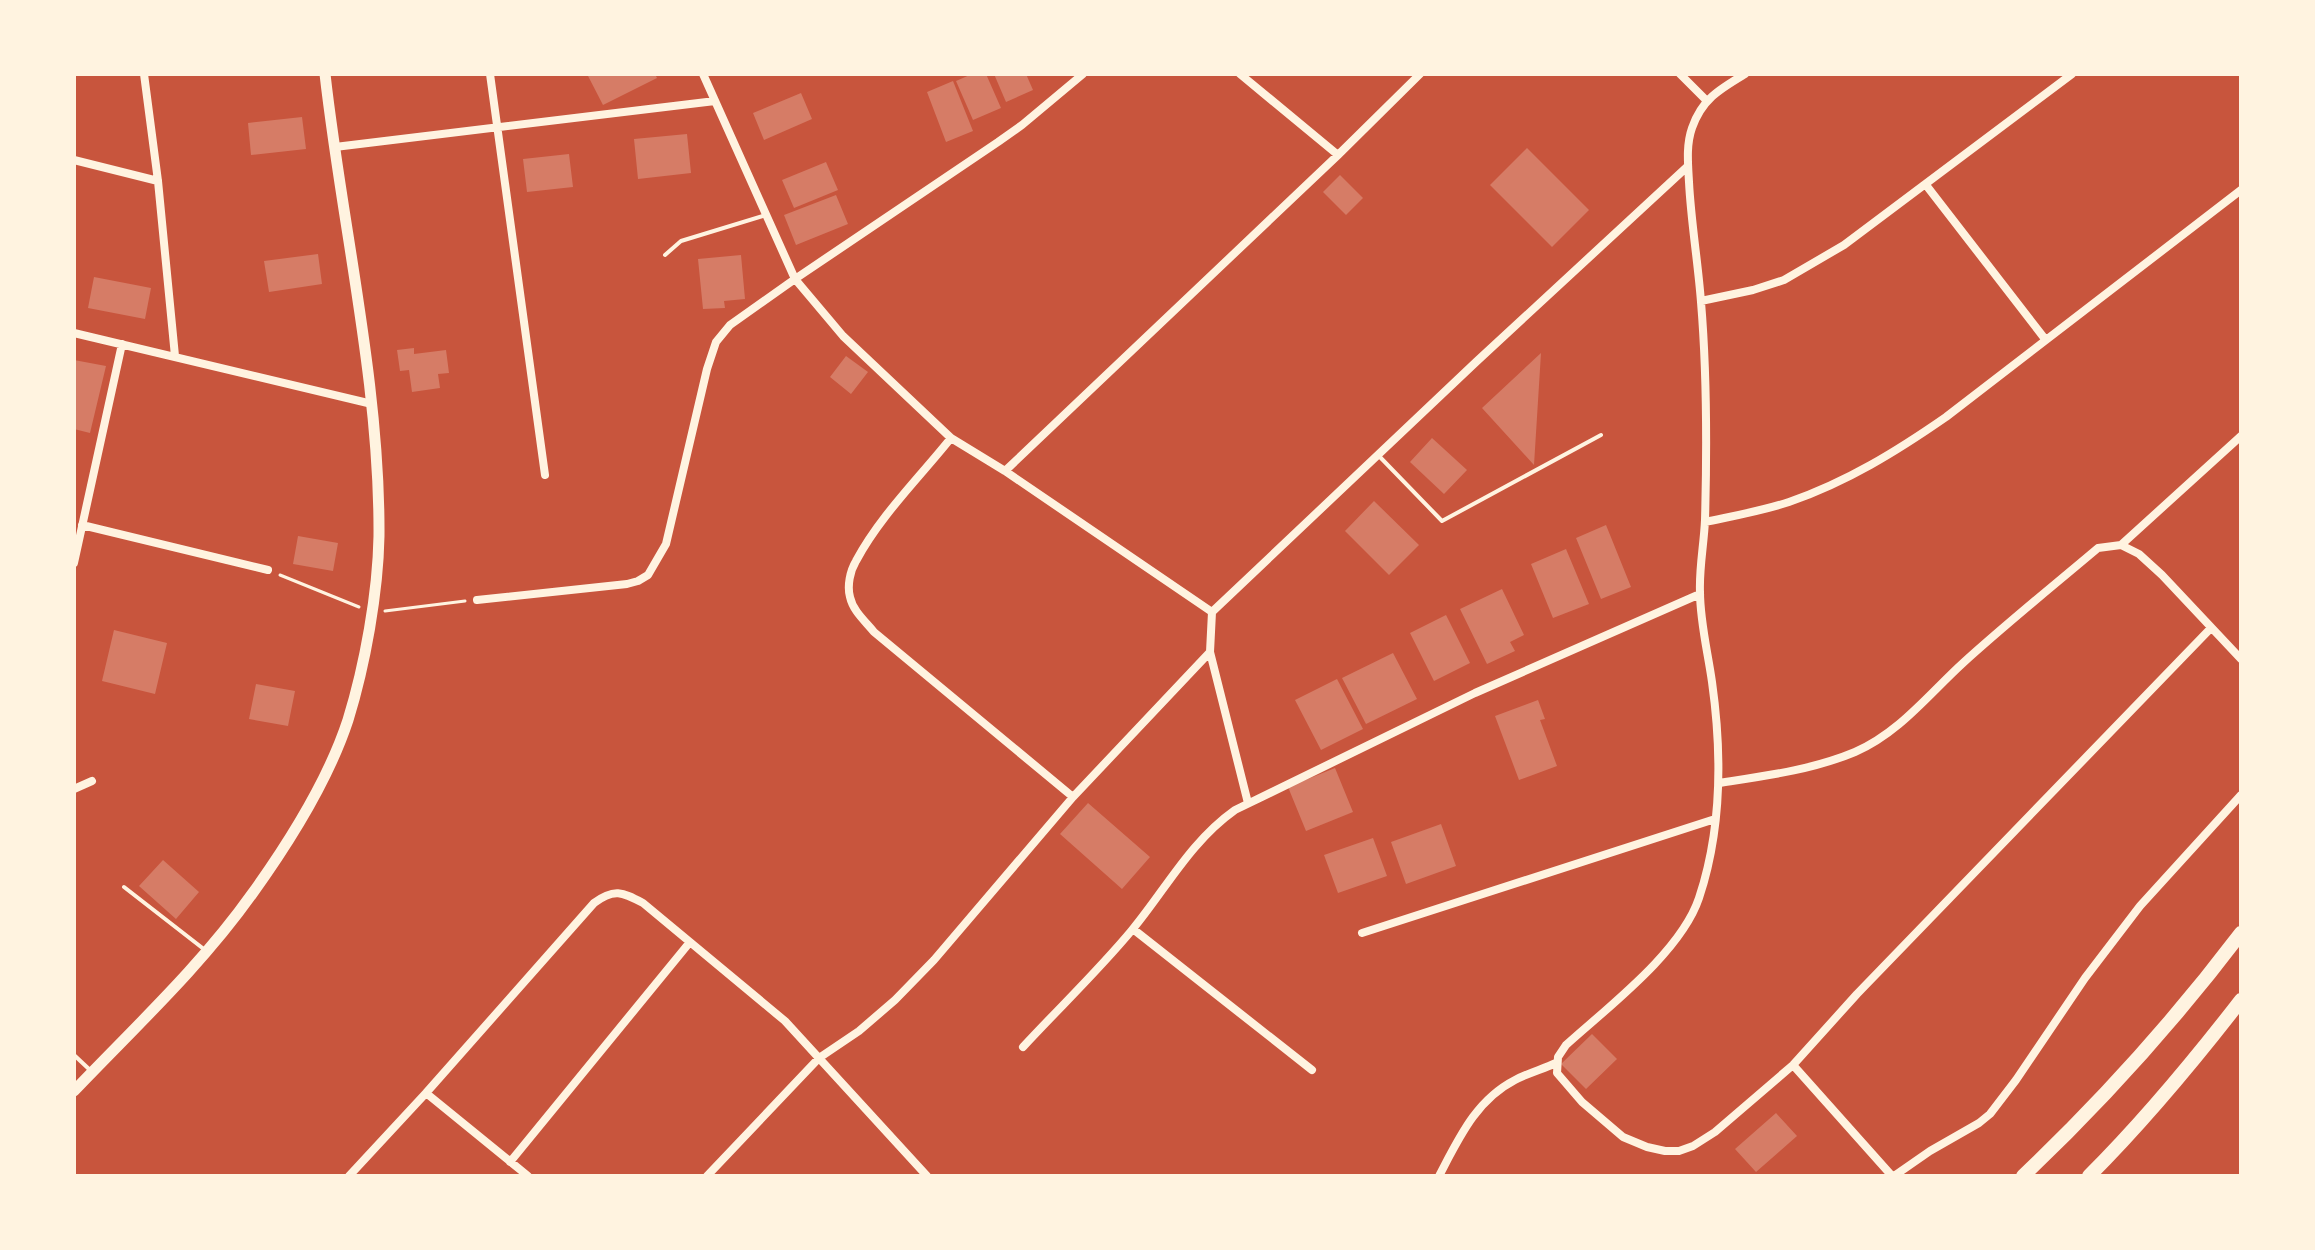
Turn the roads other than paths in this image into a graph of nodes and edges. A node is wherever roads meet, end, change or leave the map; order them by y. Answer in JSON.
{"nodes":[{"id":1,"x":144,"y":74,"type":"edge"},
{"id":2,"x":325,"y":74,"type":"edge"},
{"id":3,"x":490,"y":74,"type":"edge"},
{"id":4,"x":703,"y":74,"type":"edge"},
{"id":5,"x":1083,"y":74,"type":"edge"},
{"id":6,"x":1240,"y":74,"type":"edge"},
{"id":7,"x":1420,"y":74,"type":"edge"},
{"id":8,"x":1680,"y":74,"type":"edge"},
{"id":9,"x":1745,"y":74,"type":"edge"},
{"id":10,"x":2072,"y":74,"type":"edge"},
{"id":11,"x":1706,"y":100,"type":"junction"},
{"id":12,"x":715,"y":101,"type":"junction"},
{"id":13,"x":498,"y":127,"type":"junction"},
{"id":14,"x":335,"y":147,"type":"junction"},
{"id":15,"x":1338,"y":155,"type":"junction"},
{"id":16,"x":74,"y":160,"type":"edge"},
{"id":17,"x":1688,"y":166,"type":"junction"},
{"id":18,"x":158,"y":181,"type":"junction"},
{"id":19,"x":1926,"y":185,"type":"junction"},
{"id":20,"x":2241,"y":190,"type":"edge"},
{"id":21,"x":766,"y":215,"type":"junction"},
{"id":22,"x":665,"y":255,"type":"dead end"},
{"id":23,"x":795,"y":279,"type":"junction"},
{"id":24,"x":1701,"y":301,"type":"junction"},
{"id":25,"x":74,"y":333,"type":"edge"},
{"id":26,"x":2045,"y":339,"type":"junction"},
{"id":27,"x":122,"y":344,"type":"junction"},
{"id":28,"x":175,"y":356,"type":"junction"},
{"id":29,"x":372,"y":404,"type":"junction"},
{"id":30,"x":1601,"y":435,"type":"dead end"},
{"id":31,"x":2241,"y":436,"type":"edge"},
{"id":32,"x":951,"y":438,"type":"junction"},
{"id":33,"x":1378,"y":455,"type":"junction"},
{"id":34,"x":1005,"y":471,"type":"junction"},
{"id":35,"x":545,"y":475,"type":"dead end"},
{"id":36,"x":1705,"y":522,"type":"junction"},
{"id":37,"x":78,"y":524,"type":"edge"},
{"id":38,"x":2121,"y":545,"type":"junction"},
{"id":39,"x":74,"y":563,"type":"edge"},
{"id":40,"x":268,"y":570,"type":"road end"},
{"id":41,"x":1700,"y":594,"type":"junction"},
{"id":42,"x":477,"y":600,"type":"road end"},
{"id":43,"x":1212,"y":612,"type":"junction"},
{"id":44,"x":2211,"y":628,"type":"junction"},
{"id":45,"x":1210,"y":652,"type":"junction"},
{"id":46,"x":2241,"y":659,"type":"edge"},
{"id":47,"x":92,"y":781,"type":"dead end"},
{"id":48,"x":1719,"y":783,"type":"junction"},
{"id":49,"x":74,"y":789,"type":"edge"},
{"id":50,"x":2241,"y":795,"type":"edge"},
{"id":51,"x":1073,"y":797,"type":"junction"},
{"id":52,"x":1248,"y":803,"type":"junction"},
{"id":53,"x":1715,"y":819,"type":"junction"},
{"id":54,"x":124,"y":887,"type":"dead end"},
{"id":55,"x":1133,"y":929,"type":"junction"},
{"id":56,"x":1362,"y":933,"type":"dead end"},
{"id":57,"x":2241,"y":933,"type":"edge"},
{"id":58,"x":690,"y":942,"type":"junction"},
{"id":59,"x":207,"y":951,"type":"junction"},
{"id":60,"x":2241,"y":1000,"type":"edge"},
{"id":61,"x":1023,"y":1047,"type":"dead end"},
{"id":62,"x":74,"y":1055,"type":"edge"},
{"id":63,"x":819,"y":1058,"type":"junction"},
{"id":64,"x":1556,"y":1063,"type":"junction"},
{"id":65,"x":1793,"y":1065,"type":"junction"},
{"id":66,"x":1312,"y":1070,"type":"dead end"},
{"id":67,"x":92,"y":1072,"type":"junction"},
{"id":68,"x":74,"y":1091,"type":"edge"},
{"id":69,"x":426,"y":1093,"type":"junction"},
{"id":70,"x":510,"y":1162,"type":"junction"},
{"id":71,"x":349,"y":1176,"type":"edge"},
{"id":72,"x":528,"y":1176,"type":"edge"},
{"id":73,"x":707,"y":1176,"type":"edge"},
{"id":74,"x":927,"y":1176,"type":"edge"},
{"id":75,"x":1439,"y":1176,"type":"edge"},
{"id":76,"x":1893,"y":1176,"type":"edge"},
{"id":77,"x":2023,"y":1176,"type":"edge"},
{"id":78,"x":2089,"y":1176,"type":"edge"}],
"edges":[{"from":1,"to":18,"type":"street"},
{"from":2,"to":14,"type":"street"},
{"from":3,"to":13,"type":"street"},
{"from":4,"to":12,"type":"street"},
{"from":5,"to":23,"type":"street"},
{"from":6,"to":15,"type":"street"},
{"from":7,"to":15,"type":"street"},
{"from":8,"to":11,"type":"street"},
{"from":9,"to":11,"type":"street"},
{"from":10,"to":19,"type":"street"},
{"from":11,"to":17,"type":"street"},
{"from":12,"to":13,"type":"street"},
{"from":12,"to":21,"type":"street"},
{"from":13,"to":14,"type":"street"},
{"from":13,"to":35,"type":"street"},
{"from":14,"to":29,"type":"street"},
{"from":15,"to":34,"type":"street"},
{"from":16,"to":18,"type":"street"},
{"from":17,"to":24,"type":"street"},
{"from":17,"to":33,"type":"street"},
{"from":18,"to":28,"type":"street"},
{"from":19,"to":24,"type":"street"},
{"from":19,"to":26,"type":"street"},
{"from":20,"to":26,"type":"street"},
{"from":21,"to":22,"type":"lane"},
{"from":21,"to":23,"type":"street"},
{"from":23,"to":32,"type":"street"},
{"from":23,"to":42,"type":"street"},
{"from":24,"to":36,"type":"street"},
{"from":25,"to":27,"type":"street"},
{"from":26,"to":36,"type":"street"},
{"from":27,"to":28,"type":"street"},
{"from":27,"to":37,"type":"street"},
{"from":28,"to":29,"type":"street"},
{"from":29,"to":59,"type":"street"},
{"from":30,"to":33,"type":"lane"},
{"from":31,"to":38,"type":"street"},
{"from":32,"to":34,"type":"street"},
{"from":32,"to":51,"type":"street"},
{"from":33,"to":43,"type":"street"},
{"from":34,"to":43,"type":"street"},
{"from":36,"to":41,"type":"street"},
{"from":37,"to":39,"type":"street"},
{"from":37,"to":40,"type":"street"},
{"from":38,"to":44,"type":"street"},
{"from":38,"to":48,"type":"street"},
{"from":41,"to":48,"type":"street"},
{"from":41,"to":52,"type":"street"},
{"from":43,"to":45,"type":"street"},
{"from":44,"to":46,"type":"street"},
{"from":44,"to":65,"type":"street"},
{"from":45,"to":51,"type":"street"},
{"from":45,"to":52,"type":"street"},
{"from":47,"to":49,"type":"street"},
{"from":48,"to":53,"type":"street"},
{"from":50,"to":76,"type":"street"},
{"from":51,"to":63,"type":"street"},
{"from":52,"to":55,"type":"street"},
{"from":53,"to":56,"type":"street"},
{"from":53,"to":64,"type":"street"},
{"from":54,"to":59,"type":"lane"},
{"from":55,"to":61,"type":"street"},
{"from":55,"to":66,"type":"street"},
{"from":57,"to":77,"type":"highway"},
{"from":58,"to":63,"type":"street"},
{"from":58,"to":69,"type":"street"},
{"from":58,"to":70,"type":"street"},
{"from":59,"to":67,"type":"street"},
{"from":60,"to":78,"type":"highway"},
{"from":62,"to":67,"type":"lane"},
{"from":63,"to":73,"type":"street"},
{"from":63,"to":74,"type":"street"},
{"from":64,"to":65,"type":"street"},
{"from":64,"to":75,"type":"street"},
{"from":65,"to":76,"type":"street"},
{"from":67,"to":68,"type":"street"},
{"from":69,"to":70,"type":"street"},
{"from":69,"to":71,"type":"street"},
{"from":70,"to":72,"type":"street"}]}
